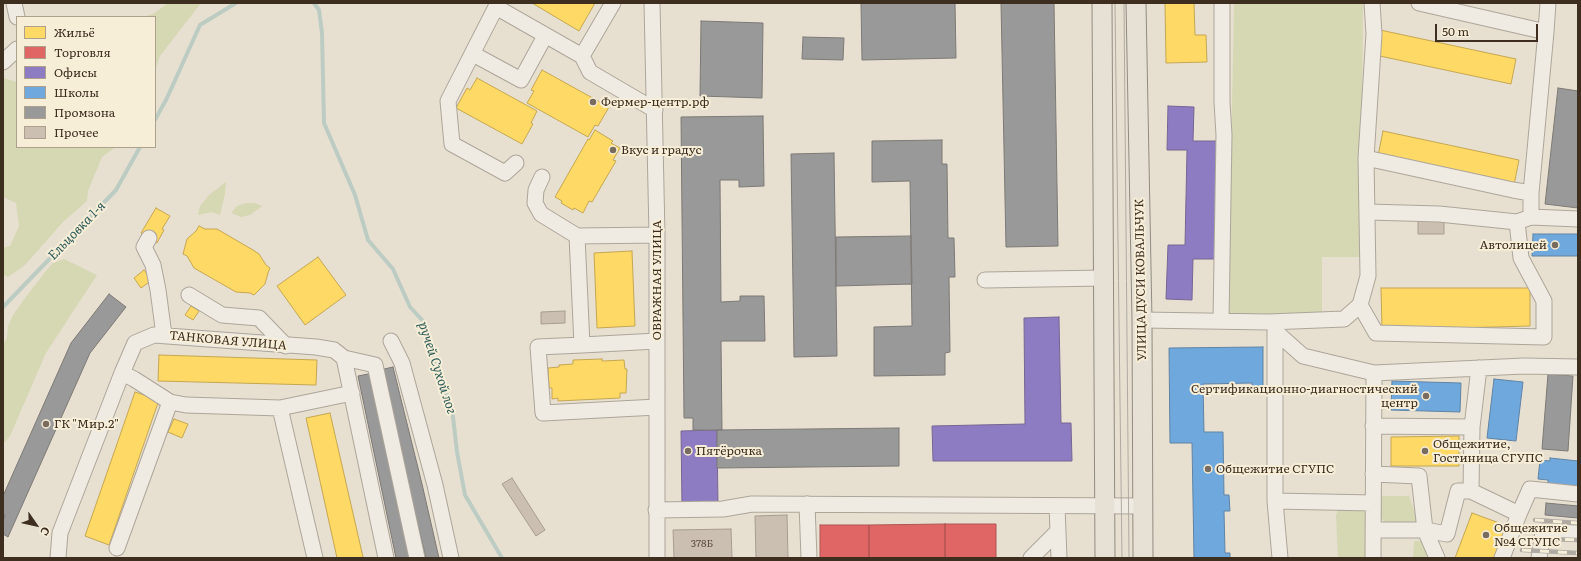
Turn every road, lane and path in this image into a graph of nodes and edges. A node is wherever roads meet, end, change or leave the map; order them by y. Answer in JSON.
{"nodes":[{"id":1,"x":14,"y":3,"type":"edge"},
{"id":2,"x":613,"y":3,"type":"edge"},
{"id":3,"x":652,"y":3,"type":"edge"},
{"id":4,"x":1102,"y":3,"type":"edge"},
{"id":5,"x":1136,"y":3,"type":"edge"},
{"id":6,"x":1222,"y":3,"type":"edge"},
{"id":7,"x":1372,"y":3,"type":"edge"},
{"id":8,"x":1419,"y":3,"type":"edge"},
{"id":9,"x":1548,"y":3,"type":"edge"},
{"id":10,"x":497,"y":5,"type":"edge"},
{"id":11,"x":17,"y":16,"type":"edge"},
{"id":12,"x":1546,"y":32,"type":"junction"},
{"id":13,"x":545,"y":36,"type":"junction"},
{"id":14,"x":16,"y":50,"type":"edge"},
{"id":15,"x":473,"y":54,"type":"junction"},
{"id":16,"x":582,"y":56,"type":"junction"},
{"id":17,"x":3,"y":62,"type":"edge"},
{"id":18,"x":655,"y":110,"type":"junction"},
{"id":19,"x":1366,"y":158,"type":"junction"},
{"id":20,"x":516,"y":163,"type":"dead end"},
{"id":21,"x":542,"y":177,"type":"dead end"},
{"id":22,"x":1531,"y":193,"type":"junction"},
{"id":23,"x":1368,"y":212,"type":"junction"},
{"id":24,"x":1524,"y":219,"type":"junction"},
{"id":25,"x":1578,"y":219,"type":"edge"},
{"id":26,"x":657,"y":235,"type":"junction"},
{"id":27,"x":577,"y":236,"type":"junction"},
{"id":28,"x":149,"y":238,"type":"dead end"},
{"id":29,"x":1104,"y":278,"type":"junction"},
{"id":30,"x":985,"y":280,"type":"dead end"},
{"id":31,"x":189,"y":295,"type":"dead end"},
{"id":32,"x":1360,"y":305,"type":"junction"},
{"id":33,"x":1142,"y":320,"type":"junction"},
{"id":34,"x":1222,"y":321,"type":"junction"},
{"id":35,"x":164,"y":336,"type":"junction"},
{"id":36,"x":391,"y":341,"type":"dead end"},
{"id":37,"x":657,"y":341,"type":"junction"},
{"id":38,"x":582,"y":345,"type":"junction"},
{"id":39,"x":286,"y":346,"type":"junction"},
{"id":40,"x":344,"y":358,"type":"junction"},
{"id":41,"x":1578,"y":367,"type":"edge"},
{"id":42,"x":1479,"y":368,"type":"junction"},
{"id":43,"x":122,"y":373,"type":"junction"},
{"id":44,"x":1374,"y":373,"type":"junction"},
{"id":45,"x":352,"y":393,"type":"junction"},
{"id":46,"x":170,"y":402,"type":"junction"},
{"id":47,"x":657,"y":407,"type":"junction"},
{"id":48,"x":280,"y":408,"type":"junction"},
{"id":49,"x":1373,"y":426,"type":"junction"},
{"id":50,"x":1472,"y":427,"type":"junction"},
{"id":51,"x":1373,"y":474,"type":"junction"},
{"id":52,"x":1471,"y":491,"type":"junction"},
{"id":53,"x":1578,"y":494,"type":"edge"},
{"id":54,"x":1275,"y":501,"type":"junction"},
{"id":55,"x":1373,"y":503,"type":"junction"},
{"id":56,"x":807,"y":504,"type":"junction"},
{"id":57,"x":1057,"y":506,"type":"junction"},
{"id":58,"x":1106,"y":506,"type":"junction"},
{"id":59,"x":1143,"y":506,"type":"junction"},
{"id":60,"x":656,"y":510,"type":"junction"},
{"id":61,"x":1519,"y":514,"type":"junction"},
{"id":62,"x":1374,"y":530,"type":"junction"},
{"id":63,"x":1425,"y":530,"type":"junction"},
{"id":64,"x":1058,"y":531,"type":"junction"},
{"id":65,"x":1578,"y":533,"type":"edge"},
{"id":66,"x":117,"y":548,"type":"dead end"},
{"id":67,"x":58,"y":558,"type":"edge"},
{"id":68,"x":315,"y":558,"type":"edge"},
{"id":69,"x":386,"y":558,"type":"edge"},
{"id":70,"x":417,"y":558,"type":"edge"},
{"id":71,"x":451,"y":558,"type":"edge"},
{"id":72,"x":657,"y":558,"type":"edge"},
{"id":73,"x":809,"y":558,"type":"edge"},
{"id":74,"x":1031,"y":558,"type":"edge"},
{"id":75,"x":1059,"y":558,"type":"edge"},
{"id":76,"x":1105,"y":558,"type":"edge"},
{"id":77,"x":1143,"y":558,"type":"edge"},
{"id":78,"x":1280,"y":558,"type":"edge"},
{"id":79,"x":1373,"y":558,"type":"edge"},
{"id":80,"x":1437,"y":558,"type":"edge"},
{"id":81,"x":1502,"y":558,"type":"edge"},
{"id":82,"x":1539,"y":558,"type":"edge"}],
"edges":[{"from":1,"to":11,"type":"street"},
{"from":2,"to":16,"type":"street"},
{"from":3,"to":18,"type":"street","name":"ОВРАЖНАЯ УЛИЦА"},
{"from":4,"to":29,"type":"main road"},
{"from":5,"to":33,"type":"main road","name":"УЛИЦА ДУСИ КОВАЛЬЧУК"},
{"from":6,"to":34,"type":"street"},
{"from":7,"to":19,"type":"street"},
{"from":8,"to":12,"type":"street"},
{"from":9,"to":12,"type":"street"},
{"from":10,"to":13,"type":"street"},
{"from":10,"to":15,"type":"street"},
{"from":12,"to":22,"type":"street"},
{"from":13,"to":15,"type":"street"},
{"from":13,"to":16,"type":"street"},
{"from":14,"to":17,"type":"street"},
{"from":15,"to":20,"type":"street"},
{"from":16,"to":18,"type":"street"},
{"from":18,"to":26,"type":"street","name":"ОВРАЖНАЯ УЛИЦА"},
{"from":19,"to":22,"type":"street"},
{"from":19,"to":23,"type":"street"},
{"from":21,"to":27,"type":"street"},
{"from":22,"to":24,"type":"street"},
{"from":23,"to":24,"type":"street"},
{"from":23,"to":32,"type":"street"},
{"from":24,"to":25,"type":"street"},
{"from":24,"to":32,"type":"street"},
{"from":26,"to":27,"type":"street"},
{"from":26,"to":37,"type":"street","name":"ОВРАЖНАЯ УЛИЦА"},
{"from":27,"to":38,"type":"street"},
{"from":28,"to":35,"type":"street"},
{"from":29,"to":30,"type":"street"},
{"from":29,"to":58,"type":"main road"},
{"from":31,"to":39,"type":"street"},
{"from":32,"to":34,"type":"street"},
{"from":33,"to":34,"type":"street"},
{"from":33,"to":59,"type":"main road","name":"УЛИЦА ДУСИ КОВАЛЬЧУК"},
{"from":35,"to":39,"type":"street","name":"ТАНКОВАЯ УЛИЦА"},
{"from":35,"to":43,"type":"street","name":"ТАНКОВАЯ УЛИЦА"},
{"from":36,"to":71,"type":"street"},
{"from":37,"to":38,"type":"street"},
{"from":37,"to":47,"type":"street","name":"ОВРАЖНАЯ УЛИЦА"},
{"from":38,"to":47,"type":"street"},
{"from":39,"to":40,"type":"street","name":"ТАНКОВАЯ УЛИЦА"},
{"from":40,"to":45,"type":"street"},
{"from":40,"to":70,"type":"street","name":"ТАНКОВАЯ УЛИЦА"},
{"from":41,"to":42,"type":"street"},
{"from":42,"to":44,"type":"street"},
{"from":42,"to":50,"type":"street"},
{"from":43,"to":46,"type":"street"},
{"from":43,"to":67,"type":"street","name":"ТАНКОВАЯ УЛИЦА"},
{"from":44,"to":49,"type":"street"},
{"from":44,"to":54,"type":"street"},
{"from":45,"to":48,"type":"street"},
{"from":45,"to":69,"type":"street"},
{"from":46,"to":48,"type":"street"},
{"from":46,"to":66,"type":"street"},
{"from":47,"to":60,"type":"street","name":"ОВРАЖНАЯ УЛИЦА"},
{"from":48,"to":68,"type":"street"},
{"from":49,"to":50,"type":"street"},
{"from":49,"to":51,"type":"street"},
{"from":50,"to":52,"type":"street"},
{"from":51,"to":55,"type":"street"},
{"from":51,"to":63,"type":"street"},
{"from":52,"to":61,"type":"street"},
{"from":52,"to":63,"type":"street"},
{"from":53,"to":61,"type":"street"},
{"from":54,"to":55,"type":"street"},
{"from":54,"to":78,"type":"street"},
{"from":55,"to":62,"type":"street"},
{"from":56,"to":57,"type":"street"},
{"from":56,"to":60,"type":"street"},
{"from":56,"to":73,"type":"street"},
{"from":57,"to":58,"type":"street"},
{"from":57,"to":64,"type":"street"},
{"from":58,"to":59,"type":"street"},
{"from":58,"to":76,"type":"main road"},
{"from":59,"to":77,"type":"main road","name":"УЛИЦА ДУСИ КОВАЛЬЧУК"},
{"from":60,"to":72,"type":"street","name":"ОВРАЖНАЯ УЛИЦА"},
{"from":61,"to":81,"type":"street"},
{"from":62,"to":63,"type":"street"},
{"from":62,"to":79,"type":"street"},
{"from":63,"to":80,"type":"street"},
{"from":64,"to":74,"type":"street"},
{"from":64,"to":75,"type":"street"},
{"from":65,"to":82,"type":"street"}]}
